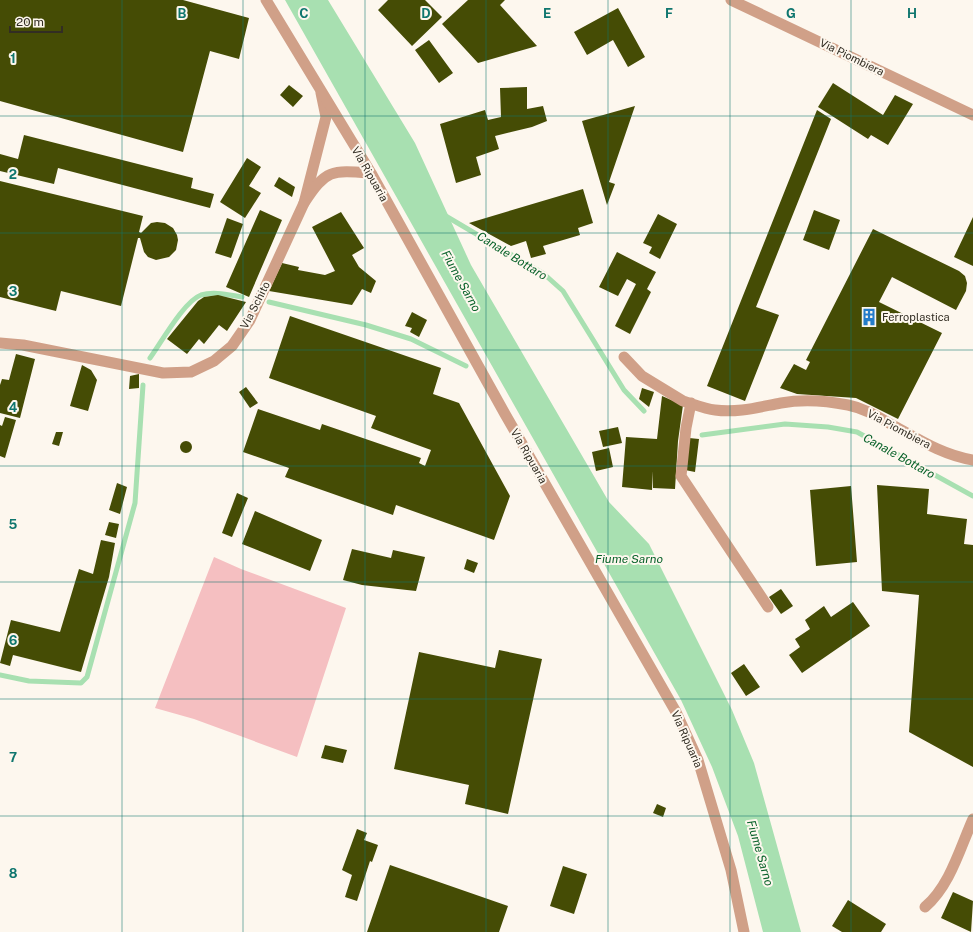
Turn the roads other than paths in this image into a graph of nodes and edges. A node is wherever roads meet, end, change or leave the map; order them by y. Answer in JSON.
{"nodes":[{"id":1,"x":266,"y":0,"type":"edge"},
{"id":2,"x":731,"y":0,"type":"edge"},
{"id":3,"x":321,"y":92,"type":"junction"},
{"id":4,"x":973,"y":115,"type":"edge"},
{"id":5,"x":371,"y":173,"type":"junction"},
{"id":6,"x":304,"y":203,"type":"junction"},
{"id":7,"x":0,"y":343,"type":"edge"},
{"id":8,"x":624,"y":357,"type":"dead end"},
{"id":9,"x":690,"y":403,"type":"junction"},
{"id":10,"x":973,"y":460,"type":"edge"},
{"id":11,"x":768,"y":607,"type":"dead end"},
{"id":12,"x":973,"y":819,"type":"edge"},
{"id":13,"x":925,"y":907,"type":"dead end"},
{"id":14,"x":744,"y":932,"type":"edge"}],
"edges":[{"from":1,"to":3,"type":"street","name":"Via Ripuaria"},
{"from":2,"to":4,"type":"street","name":"Via Piombiera"},
{"from":3,"to":5,"type":"street","name":"Via Ripuaria"},
{"from":3,"to":6,"type":"street"},
{"from":5,"to":6,"type":"street","name":"Via Schito"},
{"from":5,"to":14,"type":"street","name":"Via Ripuaria"},
{"from":6,"to":7,"type":"street","name":"Via Schito"},
{"from":8,"to":9,"type":"street","name":"Via Piombiera"},
{"from":9,"to":10,"type":"street","name":"Via Piombiera"},
{"from":9,"to":11,"type":"street"},
{"from":12,"to":13,"type":"street"}]}
